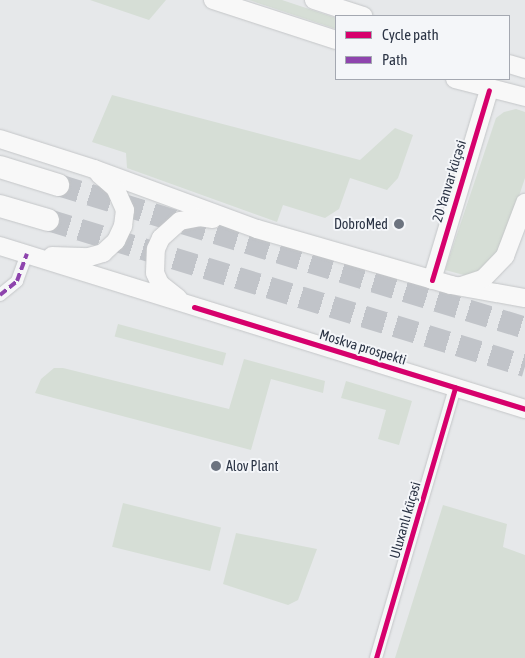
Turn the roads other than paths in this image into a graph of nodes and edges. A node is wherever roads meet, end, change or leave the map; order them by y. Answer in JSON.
{"nodes":[{"id":1,"x":214,"y":0,"type":"edge"},
{"id":2,"x":314,"y":0,"type":"edge"},
{"id":3,"x":360,"y":15,"type":"edge"},
{"id":4,"x":335,"y":40,"type":"edge"},
{"id":5,"x":510,"y":64,"type":"edge"},
{"id":6,"x":525,"y":69,"type":"edge"},
{"id":7,"x":458,"y":80,"type":"edge"},
{"id":8,"x":489,"y":90,"type":"junction"},
{"id":9,"x":525,"y":97,"type":"edge"},
{"id":10,"x":0,"y":139,"type":"edge"},
{"id":11,"x":0,"y":167,"type":"edge"},
{"id":12,"x":94,"y":169,"type":"junction"},
{"id":13,"x":58,"y":185,"type":"tunnel mouth"},
{"id":14,"x":525,"y":203,"type":"edge"},
{"id":15,"x":0,"y":206,"type":"edge"},
{"id":16,"x":48,"y":220,"type":"tunnel mouth"},
{"id":17,"x":236,"y":222,"type":"junction"},
{"id":18,"x":0,"y":246,"type":"edge"},
{"id":19,"x":27,"y":254,"type":"junction"},
{"id":20,"x":432,"y":280,"type":"junction"},
{"id":21,"x":457,"y":287,"type":"junction"},
{"id":22,"x":0,"y":295,"type":"edge"},
{"id":23,"x":525,"y":298,"type":"edge"},
{"id":24,"x":194,"y":307,"type":"junction"},
{"id":25,"x":455,"y":387,"type":"junction"},
{"id":26,"x":525,"y":409,"type":"edge"},
{"id":27,"x":376,"y":658,"type":"edge"}],
"edges":[{"from":1,"to":4,"type":"main road"},
{"from":2,"to":3,"type":"main road"},
{"from":5,"to":6,"type":"main road"},
{"from":7,"to":8,"type":"main road"},
{"from":8,"to":9,"type":"main road"},
{"from":8,"to":20,"type":"main road","name":"20 Yanvar küçəsi"},
{"from":10,"to":12,"type":"main road"},
{"from":11,"to":13,"type":"highway"},
{"from":12,"to":17,"type":"main road"},
{"from":12,"to":19,"type":"main road"},
{"from":14,"to":21,"type":"main road"},
{"from":15,"to":16,"type":"highway"},
{"from":17,"to":20,"type":"main road"},
{"from":17,"to":24,"type":"main road"},
{"from":18,"to":19,"type":"main road"},
{"from":19,"to":22,"type":"street"},
{"from":19,"to":24,"type":"main road"},
{"from":20,"to":21,"type":"main road"},
{"from":21,"to":23,"type":"main road"},
{"from":24,"to":25,"type":"main road","name":"Moskva prospekti"},
{"from":25,"to":26,"type":"main road","name":"Moskva prospekti"},
{"from":25,"to":27,"type":"street","name":"Uluxanlı küçəsi"}]}
